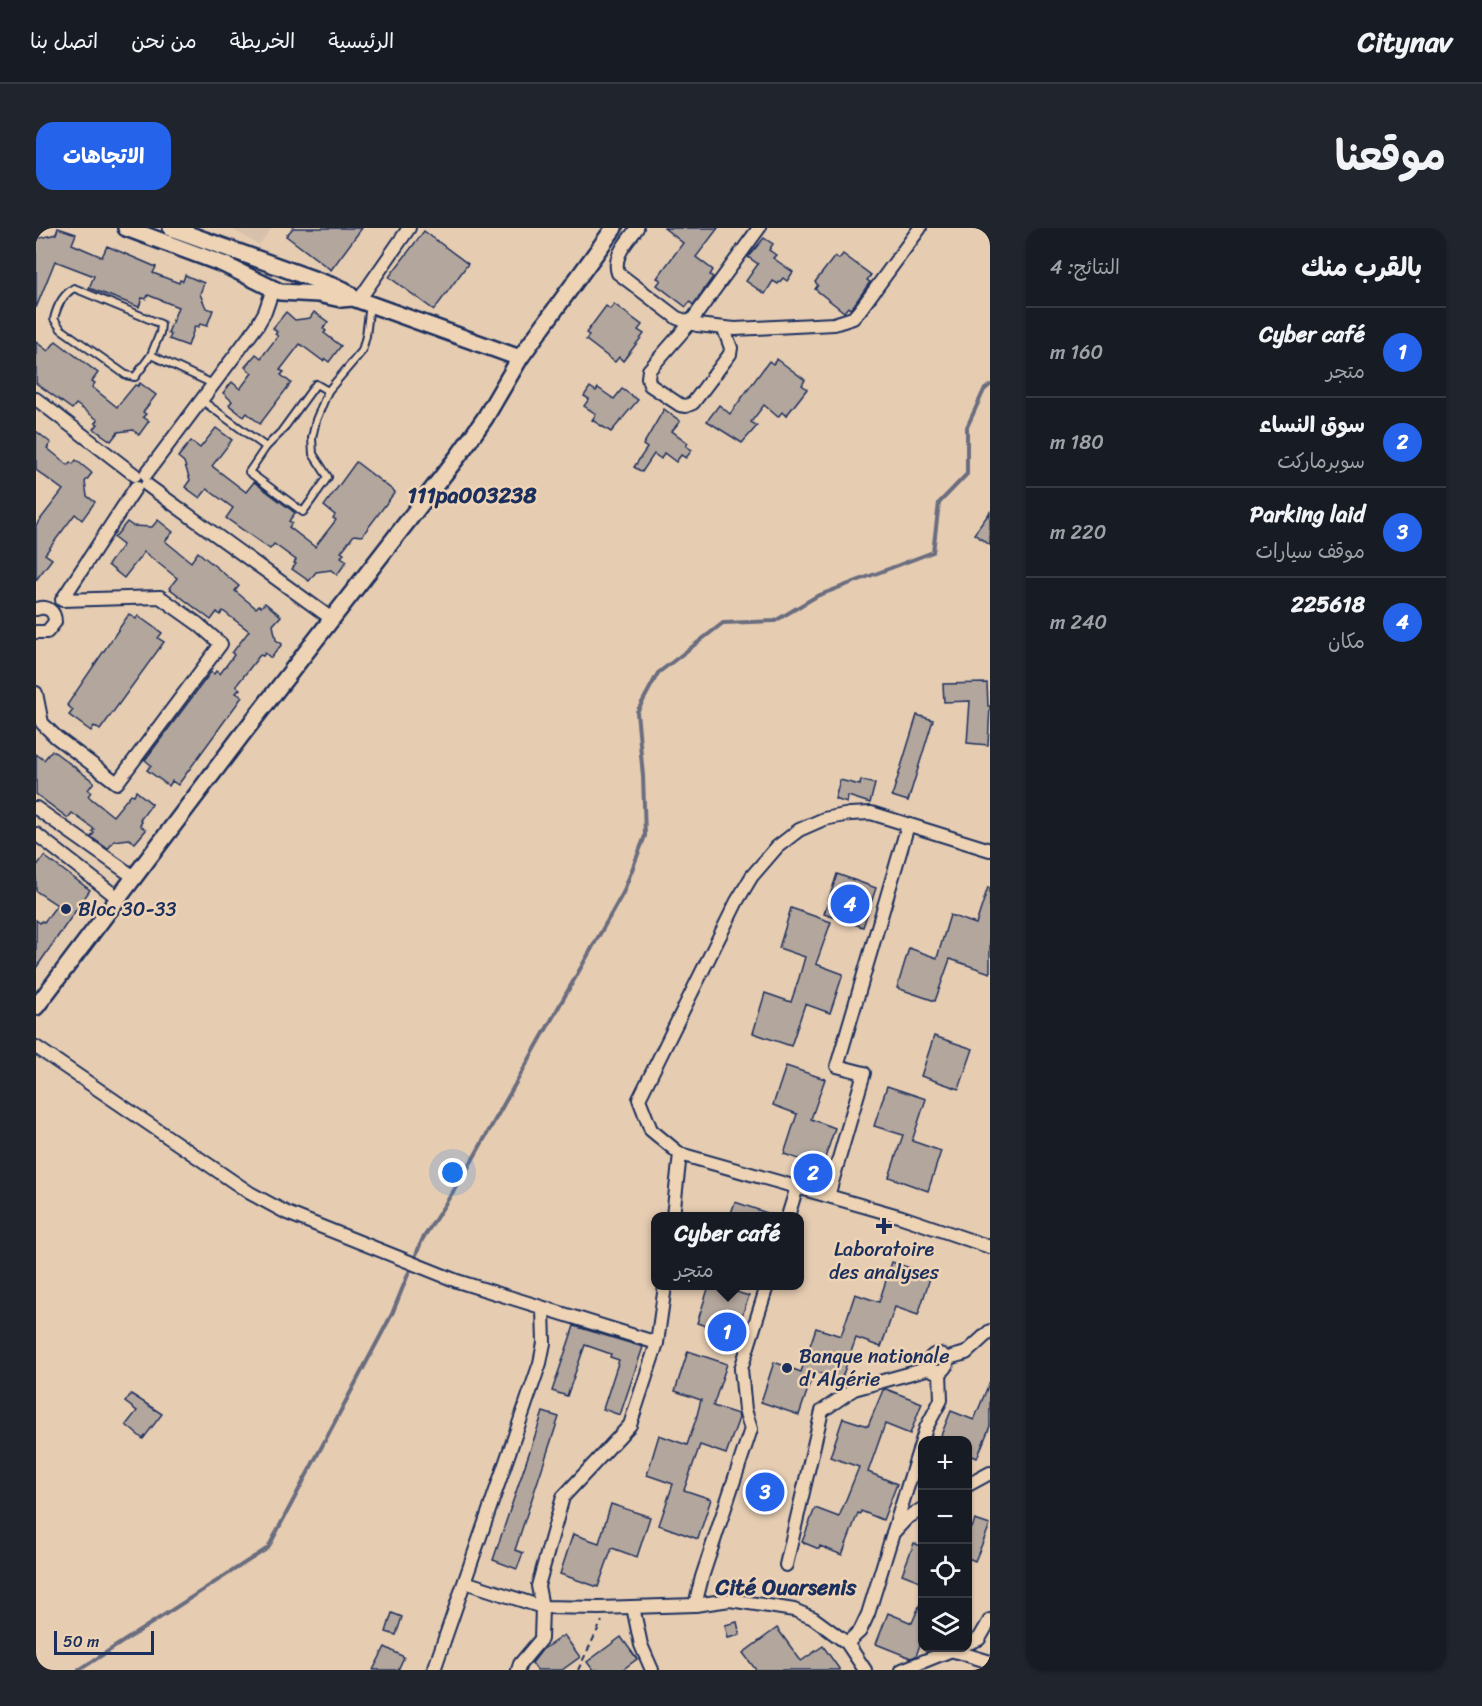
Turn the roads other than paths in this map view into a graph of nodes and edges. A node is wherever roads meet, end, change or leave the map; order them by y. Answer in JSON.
{"nodes":[{"id":1,"x":126,"y":228,"type":"edge"},
{"id":2,"x":409,"y":228,"type":"edge"},
{"id":3,"x":614,"y":228,"type":"edge"},
{"id":4,"x":637,"y":228,"type":"edge"},
{"id":5,"x":759,"y":228,"type":"edge"},
{"id":6,"x":920,"y":228,"type":"edge"},
{"id":7,"x":180,"y":234,"type":"edge"},
{"id":8,"x":272,"y":265,"type":"junction"},
{"id":9,"x":298,"y":274,"type":"junction"},
{"id":10,"x":269,"y":287,"type":"junction"},
{"id":11,"x":294,"y":294,"type":"junction"},
{"id":12,"x":361,"y":301,"type":"junction"},
{"id":13,"x":690,"y":324,"type":"junction"},
{"id":14,"x":724,"y":329,"type":"junction"},
{"id":15,"x":151,"y":355,"type":"junction"},
{"id":16,"x":520,"y":358,"type":"junction"},
{"id":17,"x":213,"y":384,"type":"junction"},
{"id":18,"x":328,"y":391,"type":"junction"},
{"id":19,"x":36,"y":399,"type":"edge"},
{"id":20,"x":201,"y":400,"type":"junction"},
{"id":21,"x":266,"y":447,"type":"junction"},
{"id":22,"x":141,"y":480,"type":"junction"},
{"id":23,"x":62,"y":600,"type":"junction"},
{"id":24,"x":36,"y":609,"type":"edge"},
{"id":25,"x":51,"y":611,"type":"junction"},
{"id":26,"x":332,"y":619,"type":"junction"},
{"id":27,"x":36,"y":632,"type":"edge"},
{"id":28,"x":36,"y":693,"type":"edge"},
{"id":29,"x":36,"y":808,"type":"edge"},
{"id":30,"x":908,"y":825,"type":"junction"},
{"id":31,"x":37,"y":836,"type":"edge"},
{"id":32,"x":990,"y":850,"type":"edge"},
{"id":33,"x":134,"y":877,"type":"junction"},
{"id":34,"x":118,"y":898,"type":"junction"},
{"id":35,"x":36,"y":1007,"type":"edge"},
{"id":36,"x":36,"y":1047,"type":"edge"},
{"id":37,"x":680,"y":1154,"type":"junction"},
{"id":38,"x":797,"y":1187,"type":"junction"},
{"id":39,"x":828,"y":1196,"type":"junction"},
{"id":40,"x":673,"y":1212,"type":"edge"},
{"id":41,"x":789,"y":1212,"type":"edge"},
{"id":42,"x":990,"y":1248,"type":"edge"},
{"id":43,"x":664,"y":1290,"type":"edge"},
{"id":44,"x":766,"y":1290,"type":"edge"},
{"id":45,"x":543,"y":1309,"type":"junction"},
{"id":46,"x":990,"y":1331,"type":"edge"},
{"id":47,"x":657,"y":1343,"type":"junction"},
{"id":48,"x":935,"y":1370,"type":"junction"},
{"id":49,"x":990,"y":1473,"type":"edge"},
{"id":50,"x":972,"y":1483,"type":"edge"},
{"id":51,"x":918,"y":1511,"type":"edge"},
{"id":52,"x":892,"y":1533,"type":"junction"},
{"id":53,"x":786,"y":1565,"type":"dead end"},
{"id":54,"x":465,"y":1582,"type":"junction"},
{"id":55,"x":695,"y":1605,"type":"junction"},
{"id":56,"x":542,"y":1607,"type":"junction"},
{"id":57,"x":633,"y":1607,"type":"junction"},
{"id":58,"x":990,"y":1620,"type":"edge"},
{"id":59,"x":972,"y":1642,"type":"edge"},
{"id":60,"x":847,"y":1643,"type":"junction"},
{"id":61,"x":947,"y":1652,"type":"edge"},
{"id":62,"x":962,"y":1652,"type":"edge"},
{"id":63,"x":990,"y":1662,"type":"edge"},
{"id":64,"x":434,"y":1670,"type":"edge"},
{"id":65,"x":518,"y":1670,"type":"edge"},
{"id":66,"x":652,"y":1670,"type":"edge"},
{"id":67,"x":865,"y":1670,"type":"edge"},
{"id":68,"x":902,"y":1670,"type":"edge"}],
"edges":[{"from":1,"to":7,"type":"street"},
{"from":2,"to":12,"type":"street"},
{"from":3,"to":16,"type":"street"},
{"from":4,"to":13,"type":"street"},
{"from":5,"to":13,"type":"street"},
{"from":6,"to":14,"type":"street"},
{"from":7,"to":8,"type":"street"},
{"from":7,"to":10,"type":"street"},
{"from":8,"to":9,"type":"street"},
{"from":8,"to":10,"type":"street"},
{"from":9,"to":11,"type":"street"},
{"from":9,"to":12,"type":"street"},
{"from":10,"to":11,"type":"street"},
{"from":10,"to":17,"type":"street"},
{"from":11,"to":12,"type":"street"},
{"from":12,"to":16,"type":"street"},
{"from":12,"to":18,"type":"lane"},
{"from":13,"to":14,"type":"street"},
{"from":13,"to":14,"type":"street"},
{"from":15,"to":15,"type":"lane"},
{"from":15,"to":17,"type":"lane"},
{"from":16,"to":26,"type":"street"},
{"from":17,"to":20,"type":"street"},
{"from":18,"to":21,"type":"lane"},
{"from":18,"to":21,"type":"lane"},
{"from":19,"to":22,"type":"street"},
{"from":20,"to":21,"type":"lane"},
{"from":20,"to":22,"type":"street"},
{"from":22,"to":23,"type":"street"},
{"from":22,"to":26,"type":"street"},
{"from":23,"to":25,"type":"street"},
{"from":23,"to":28,"type":"street"},
{"from":24,"to":25,"type":"street"},
{"from":25,"to":27,"type":"street"},
{"from":26,"to":33,"type":"street"},
{"from":29,"to":33,"type":"street"},
{"from":30,"to":32,"type":"street"},
{"from":30,"to":37,"type":"street"},
{"from":30,"to":39,"type":"street"},
{"from":31,"to":34,"type":"street"},
{"from":33,"to":34,"type":"street"},
{"from":34,"to":35,"type":"street"},
{"from":36,"to":45,"type":"street"},
{"from":37,"to":38,"type":"street"},
{"from":37,"to":40,"type":"street"},
{"from":38,"to":39,"type":"street"},
{"from":38,"to":41,"type":"street"},
{"from":39,"to":42,"type":"street"},
{"from":43,"to":47,"type":"street"},
{"from":44,"to":55,"type":"street"},
{"from":45,"to":47,"type":"street"},
{"from":45,"to":54,"type":"street"},
{"from":46,"to":48,"type":"street"},
{"from":47,"to":56,"type":"street"},
{"from":48,"to":52,"type":"street"},
{"from":48,"to":53,"type":"street"},
{"from":49,"to":50,"type":"street"},
{"from":51,"to":52,"type":"street"},
{"from":52,"to":60,"type":"street"},
{"from":54,"to":56,"type":"street"},
{"from":54,"to":64,"type":"street"},
{"from":55,"to":57,"type":"street"},
{"from":55,"to":60,"type":"street"},
{"from":56,"to":57,"type":"street"},
{"from":56,"to":65,"type":"street"},
{"from":57,"to":66,"type":"street"},
{"from":58,"to":59,"type":"street"},
{"from":60,"to":67,"type":"street"},
{"from":61,"to":68,"type":"street"},
{"from":62,"to":63,"type":"street"}]}
